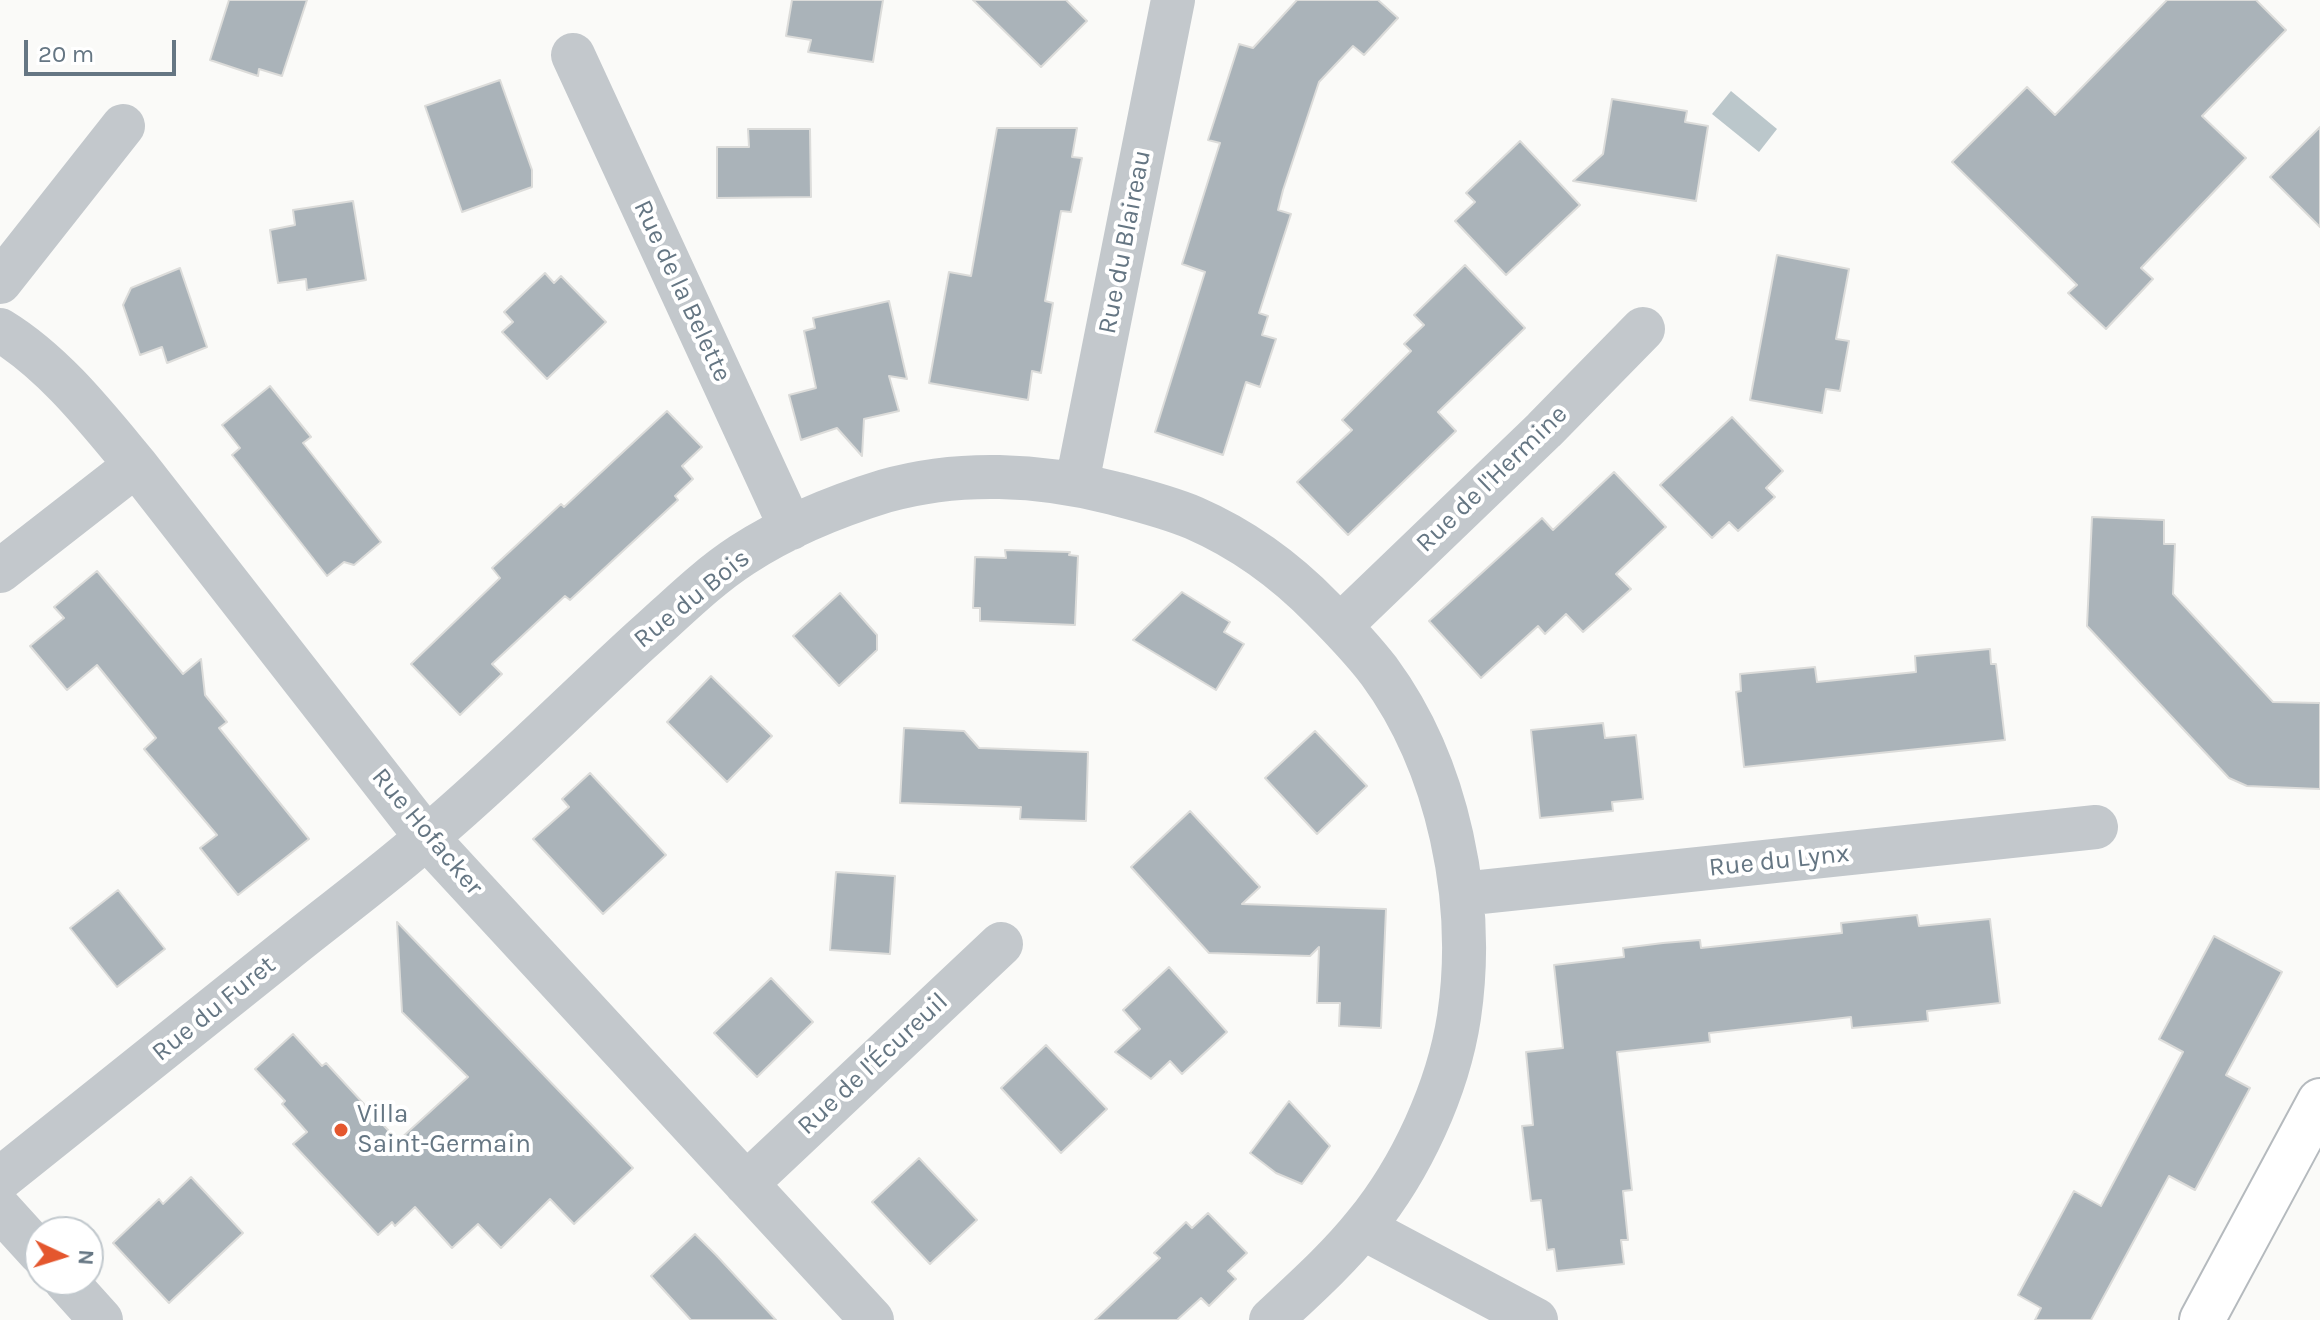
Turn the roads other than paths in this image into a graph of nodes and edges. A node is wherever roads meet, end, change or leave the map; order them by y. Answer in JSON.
{"nodes":[{"id":1,"x":1173,"y":0,"type":"edge"},
{"id":2,"x":573,"y":55,"type":"dead end"},
{"id":3,"x":123,"y":126,"type":"dead end"},
{"id":4,"x":0,"y":282,"type":"edge"},
{"id":5,"x":1643,"y":329,"type":"dead end"},
{"id":6,"x":0,"y":330,"type":"edge"},
{"id":7,"x":136,"y":465,"type":"junction"},
{"id":8,"x":1077,"y":483,"type":"junction"},
{"id":9,"x":791,"y":528,"type":"junction"},
{"id":10,"x":0,"y":571,"type":"edge"},
{"id":11,"x":1340,"y":626,"type":"junction"},
{"id":12,"x":2096,"y":827,"type":"dead end"},
{"id":13,"x":427,"y":838,"type":"junction"},
{"id":14,"x":1462,"y":894,"type":"junction"},
{"id":15,"x":1001,"y":944,"type":"dead end"},
{"id":16,"x":2320,"y":1101,"type":"edge"},
{"id":17,"x":0,"y":1179,"type":"edge"},
{"id":18,"x":746,"y":1184,"type":"junction"},
{"id":19,"x":0,"y":1209,"type":"edge"},
{"id":20,"x":1363,"y":1228,"type":"junction"},
{"id":21,"x":24,"y":1235,"type":"edge"},
{"id":22,"x":79,"y":1296,"type":"edge"},
{"id":23,"x":101,"y":1320,"type":"edge"},
{"id":24,"x":872,"y":1320,"type":"edge"},
{"id":25,"x":1271,"y":1320,"type":"edge"},
{"id":26,"x":1536,"y":1320,"type":"edge"},
{"id":27,"x":2202,"y":1320,"type":"edge"}],
"edges":[{"from":1,"to":8,"type":"street","name":"Rue du Blaireau"},
{"from":2,"to":9,"type":"street","name":"Rue de la Belette"},
{"from":3,"to":4,"type":"street"},
{"from":5,"to":11,"type":"street","name":"Rue de l'Hermine"},
{"from":6,"to":7,"type":"street","name":"Rue Hofacker"},
{"from":7,"to":10,"type":"street"},
{"from":7,"to":13,"type":"street","name":"Rue Hofacker"},
{"from":8,"to":9,"type":"street","name":"Rue du Bois"},
{"from":8,"to":11,"type":"street","name":"Rue du Bois"},
{"from":9,"to":13,"type":"street","name":"Rue du Bois"},
{"from":11,"to":14,"type":"street","name":"Rue du Bois"},
{"from":12,"to":14,"type":"street","name":"Rue du Lynx"},
{"from":13,"to":17,"type":"street","name":"Rue du Furet"},
{"from":13,"to":18,"type":"street","name":"Rue Hofacker"},
{"from":14,"to":20,"type":"street","name":"Rue du Bois"},
{"from":15,"to":18,"type":"street","name":"Rue de l'Écureuil"},
{"from":16,"to":27,"type":"main road"},
{"from":18,"to":24,"type":"street","name":"Rue Hofacker"},
{"from":19,"to":21,"type":"street"},
{"from":20,"to":25,"type":"street","name":"Rue du Bois"},
{"from":20,"to":26,"type":"street"},
{"from":22,"to":23,"type":"street"}]}
